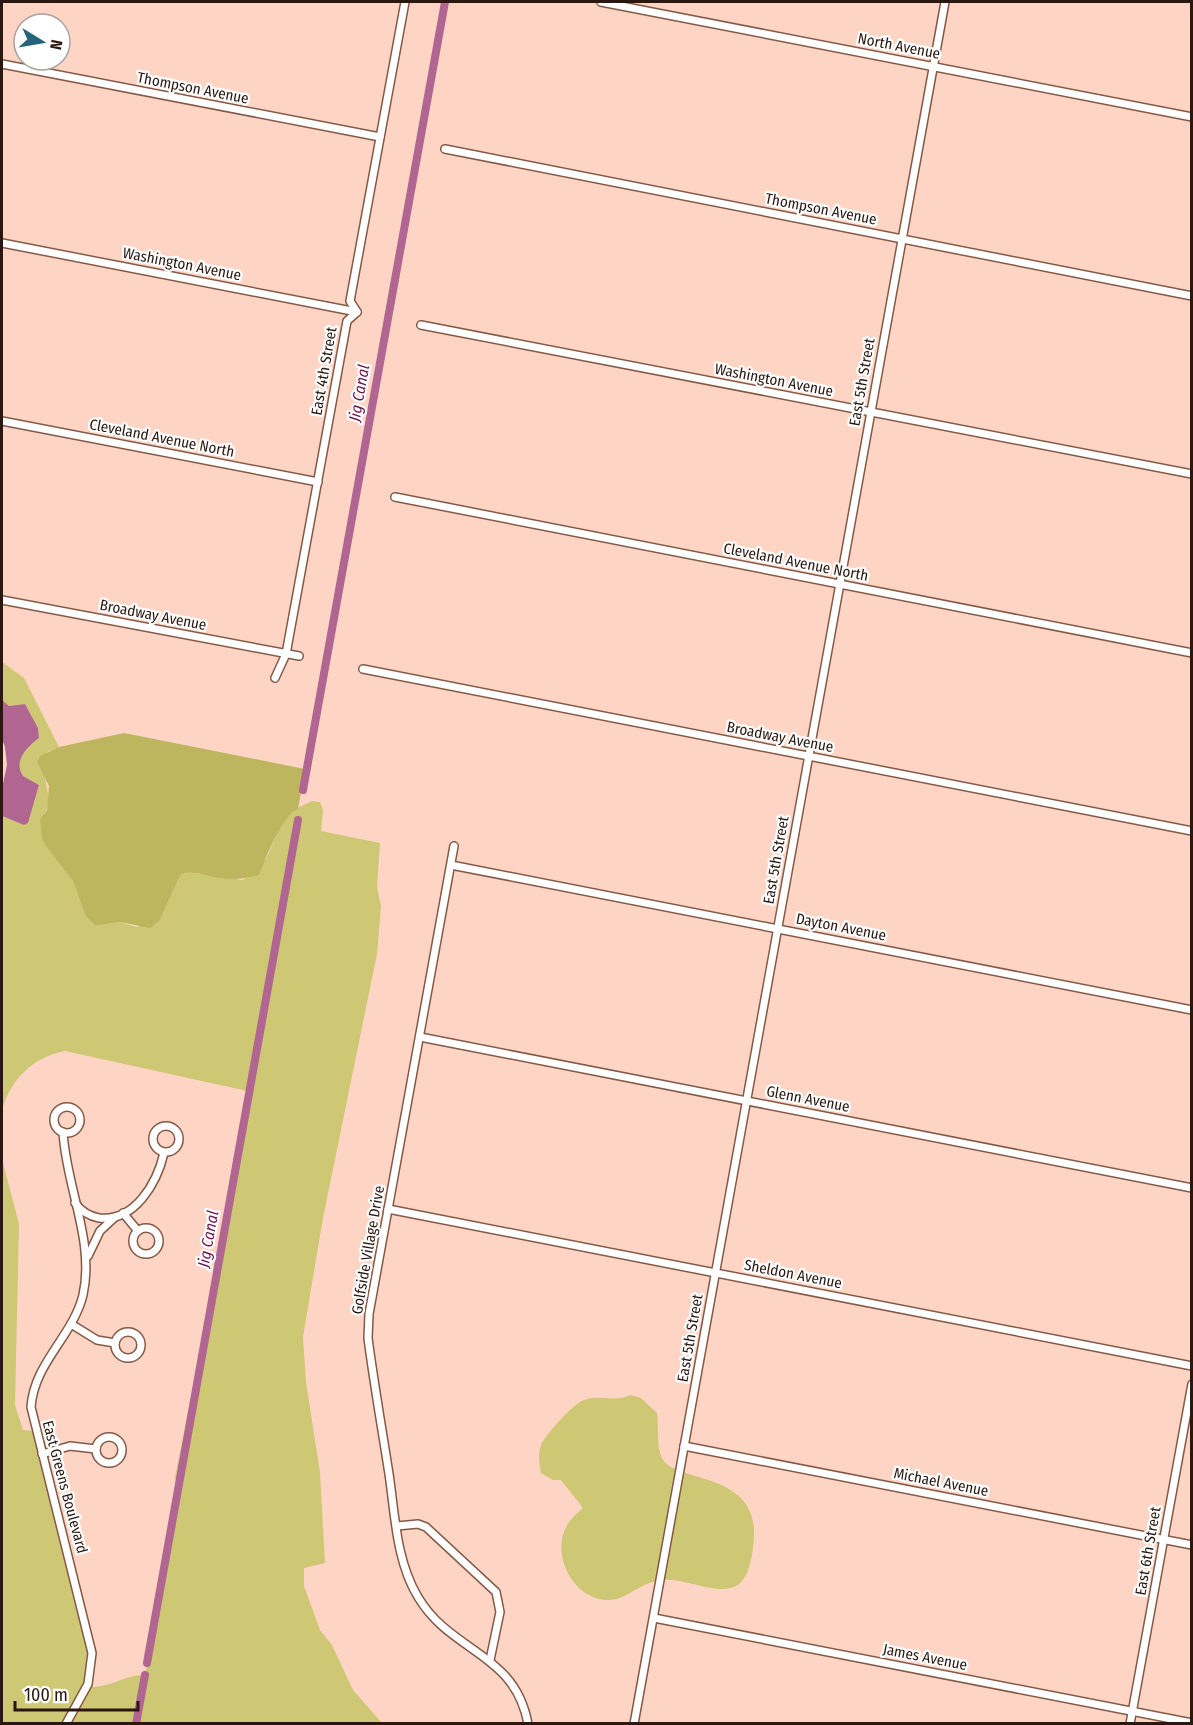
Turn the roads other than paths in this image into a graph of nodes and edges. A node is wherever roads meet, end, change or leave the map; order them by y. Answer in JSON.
{"nodes":[{"id":1,"x":405,"y":2,"type":"edge"},
{"id":2,"x":601,"y":2,"type":"edge"},
{"id":3,"x":945,"y":2,"type":"edge"},
{"id":4,"x":2,"y":64,"type":"edge"},
{"id":5,"x":933,"y":67,"type":"junction"},
{"id":6,"x":1191,"y":117,"type":"edge"},
{"id":7,"x":380,"y":137,"type":"junction"},
{"id":8,"x":445,"y":149,"type":"dead end"},
{"id":9,"x":902,"y":239,"type":"junction"},
{"id":10,"x":2,"y":243,"type":"edge"},
{"id":11,"x":1191,"y":296,"type":"edge"},
{"id":12,"x":357,"y":312,"type":"junction"},
{"id":13,"x":422,"y":325,"type":"dead end"},
{"id":14,"x":871,"y":412,"type":"junction"},
{"id":15,"x":2,"y":421,"type":"edge"},
{"id":16,"x":1191,"y":474,"type":"edge"},
{"id":17,"x":318,"y":482,"type":"junction"},
{"id":18,"x":395,"y":497,"type":"dead end"},
{"id":19,"x":840,"y":584,"type":"junction"},
{"id":20,"x":2,"y":600,"type":"edge"},
{"id":21,"x":1191,"y":653,"type":"edge"},
{"id":22,"x":286,"y":654,"type":"junction"},
{"id":23,"x":299,"y":656,"type":"dead end"},
{"id":24,"x":363,"y":669,"type":"dead end"},
{"id":25,"x":275,"y":678,"type":"dead end"},
{"id":26,"x":808,"y":756,"type":"junction"},
{"id":27,"x":1191,"y":831,"type":"edge"},
{"id":28,"x":454,"y":846,"type":"dead end"},
{"id":29,"x":451,"y":865,"type":"junction"},
{"id":30,"x":778,"y":928,"type":"junction"},
{"id":31,"x":1191,"y":1010,"type":"edge"},
{"id":32,"x":420,"y":1037,"type":"junction"},
{"id":33,"x":746,"y":1101,"type":"junction"},
{"id":34,"x":63,"y":1132,"type":"dead end"},
{"id":35,"x":164,"y":1153,"type":"dead end"},
{"id":36,"x":1191,"y":1188,"type":"edge"},
{"id":37,"x":73,"y":1198,"type":"junction"},
{"id":38,"x":388,"y":1209,"type":"junction"},
{"id":39,"x":123,"y":1213,"type":"junction"},
{"id":40,"x":114,"y":1218,"type":"junction"},
{"id":41,"x":138,"y":1231,"type":"dead end"},
{"id":42,"x":86,"y":1261,"type":"junction"},
{"id":43,"x":716,"y":1273,"type":"junction"},
{"id":44,"x":71,"y":1324,"type":"junction"},
{"id":45,"x":115,"y":1343,"type":"dead end"},
{"id":46,"x":1191,"y":1366,"type":"edge"},
{"id":47,"x":1191,"y":1384,"type":"edge"},
{"id":48,"x":684,"y":1446,"type":"junction"},
{"id":49,"x":96,"y":1449,"type":"dead end"},
{"id":50,"x":42,"y":1454,"type":"junction"},
{"id":51,"x":397,"y":1526,"type":"junction"},
{"id":52,"x":1164,"y":1539,"type":"junction"},
{"id":53,"x":1191,"y":1545,"type":"edge"},
{"id":54,"x":654,"y":1618,"type":"junction"},
{"id":55,"x":490,"y":1660,"type":"junction"},
{"id":56,"x":1132,"y":1711,"type":"junction"},
{"id":57,"x":1191,"y":1723,"type":"edge"},
{"id":58,"x":66,"y":1724,"type":"edge"},
{"id":59,"x":528,"y":1724,"type":"edge"},
{"id":60,"x":634,"y":1724,"type":"edge"},
{"id":61,"x":1130,"y":1724,"type":"edge"}],
"edges":[{"from":1,"to":7,"type":"street"},
{"from":2,"to":5,"type":"street","name":"North Avenue"},
{"from":3,"to":5,"type":"street","name":"East 5th Street"},
{"from":4,"to":7,"type":"street","name":"Thompson Avenue"},
{"from":5,"to":6,"type":"street","name":"North Avenue"},
{"from":5,"to":9,"type":"street","name":"East 5th Street"},
{"from":7,"to":12,"type":"street"},
{"from":8,"to":9,"type":"street","name":"Thompson Avenue"},
{"from":9,"to":11,"type":"street","name":"Thompson Avenue"},
{"from":9,"to":14,"type":"street","name":"East 5th Street"},
{"from":10,"to":12,"type":"street","name":"Washington Avenue"},
{"from":12,"to":17,"type":"street","name":"East 4th Street"},
{"from":13,"to":14,"type":"street","name":"Washington Avenue"},
{"from":14,"to":16,"type":"street","name":"Washington Avenue"},
{"from":14,"to":19,"type":"street","name":"East 5th Street"},
{"from":15,"to":17,"type":"street","name":"Cleveland Avenue North"},
{"from":17,"to":22,"type":"street","name":"East 4th Street"},
{"from":18,"to":19,"type":"street","name":"Cleveland Avenue North"},
{"from":19,"to":21,"type":"street","name":"Cleveland Avenue North"},
{"from":19,"to":26,"type":"street","name":"East 5th Street"},
{"from":20,"to":22,"type":"street","name":"Broadway Avenue"},
{"from":22,"to":23,"type":"street","name":"Broadway Avenue"},
{"from":22,"to":25,"type":"street","name":"East 4th Street"},
{"from":24,"to":26,"type":"street","name":"Broadway Avenue"},
{"from":26,"to":27,"type":"street","name":"Broadway Avenue"},
{"from":26,"to":30,"type":"street","name":"East 5th Street"},
{"from":28,"to":29,"type":"street","name":"Golfside Village Drive"},
{"from":29,"to":30,"type":"street","name":"Dayton Avenue"},
{"from":29,"to":32,"type":"street","name":"Golfside Village Drive"},
{"from":30,"to":31,"type":"street","name":"Dayton Avenue"},
{"from":30,"to":33,"type":"street","name":"East 5th Street"},
{"from":32,"to":33,"type":"street","name":"Glenn Avenue"},
{"from":32,"to":38,"type":"street","name":"Golfside Village Drive"},
{"from":33,"to":36,"type":"street","name":"Glenn Avenue"},
{"from":33,"to":43,"type":"street","name":"East 5th Street"},
{"from":34,"to":37,"type":"street","name":"East Greens Boulevard"},
{"from":35,"to":39,"type":"street"},
{"from":37,"to":40,"type":"street"},
{"from":37,"to":42,"type":"street","name":"East Greens Boulevard"},
{"from":38,"to":43,"type":"street","name":"Sheldon Avenue"},
{"from":38,"to":51,"type":"street","name":"Golfside Village Drive"},
{"from":39,"to":40,"type":"street"},
{"from":39,"to":41,"type":"street"},
{"from":40,"to":42,"type":"street","name":"East Greens Boulevard"},
{"from":42,"to":44,"type":"street","name":"East Greens Boulevard"},
{"from":43,"to":46,"type":"street","name":"Sheldon Avenue"},
{"from":43,"to":48,"type":"street","name":"East 5th Street"},
{"from":44,"to":45,"type":"street"},
{"from":44,"to":50,"type":"street","name":"East Greens Boulevard"},
{"from":47,"to":52,"type":"street","name":"East 6th Street"},
{"from":48,"to":52,"type":"street","name":"Michael Avenue"},
{"from":48,"to":54,"type":"street","name":"East 5th Street"},
{"from":49,"to":50,"type":"street"},
{"from":50,"to":58,"type":"street","name":"East Greens Boulevard"},
{"from":51,"to":55,"type":"street","name":"Golfside Village Drive"},
{"from":51,"to":55,"type":"street"},
{"from":52,"to":53,"type":"street","name":"Michael Avenue"},
{"from":52,"to":56,"type":"street","name":"East 6th Street"},
{"from":54,"to":56,"type":"street","name":"James Avenue"},
{"from":54,"to":60,"type":"street","name":"East 5th Street"},
{"from":55,"to":59,"type":"street","name":"Golfside Village Drive"},
{"from":56,"to":57,"type":"street","name":"James Avenue"},
{"from":56,"to":61,"type":"street","name":"East 6th Street"}]}
